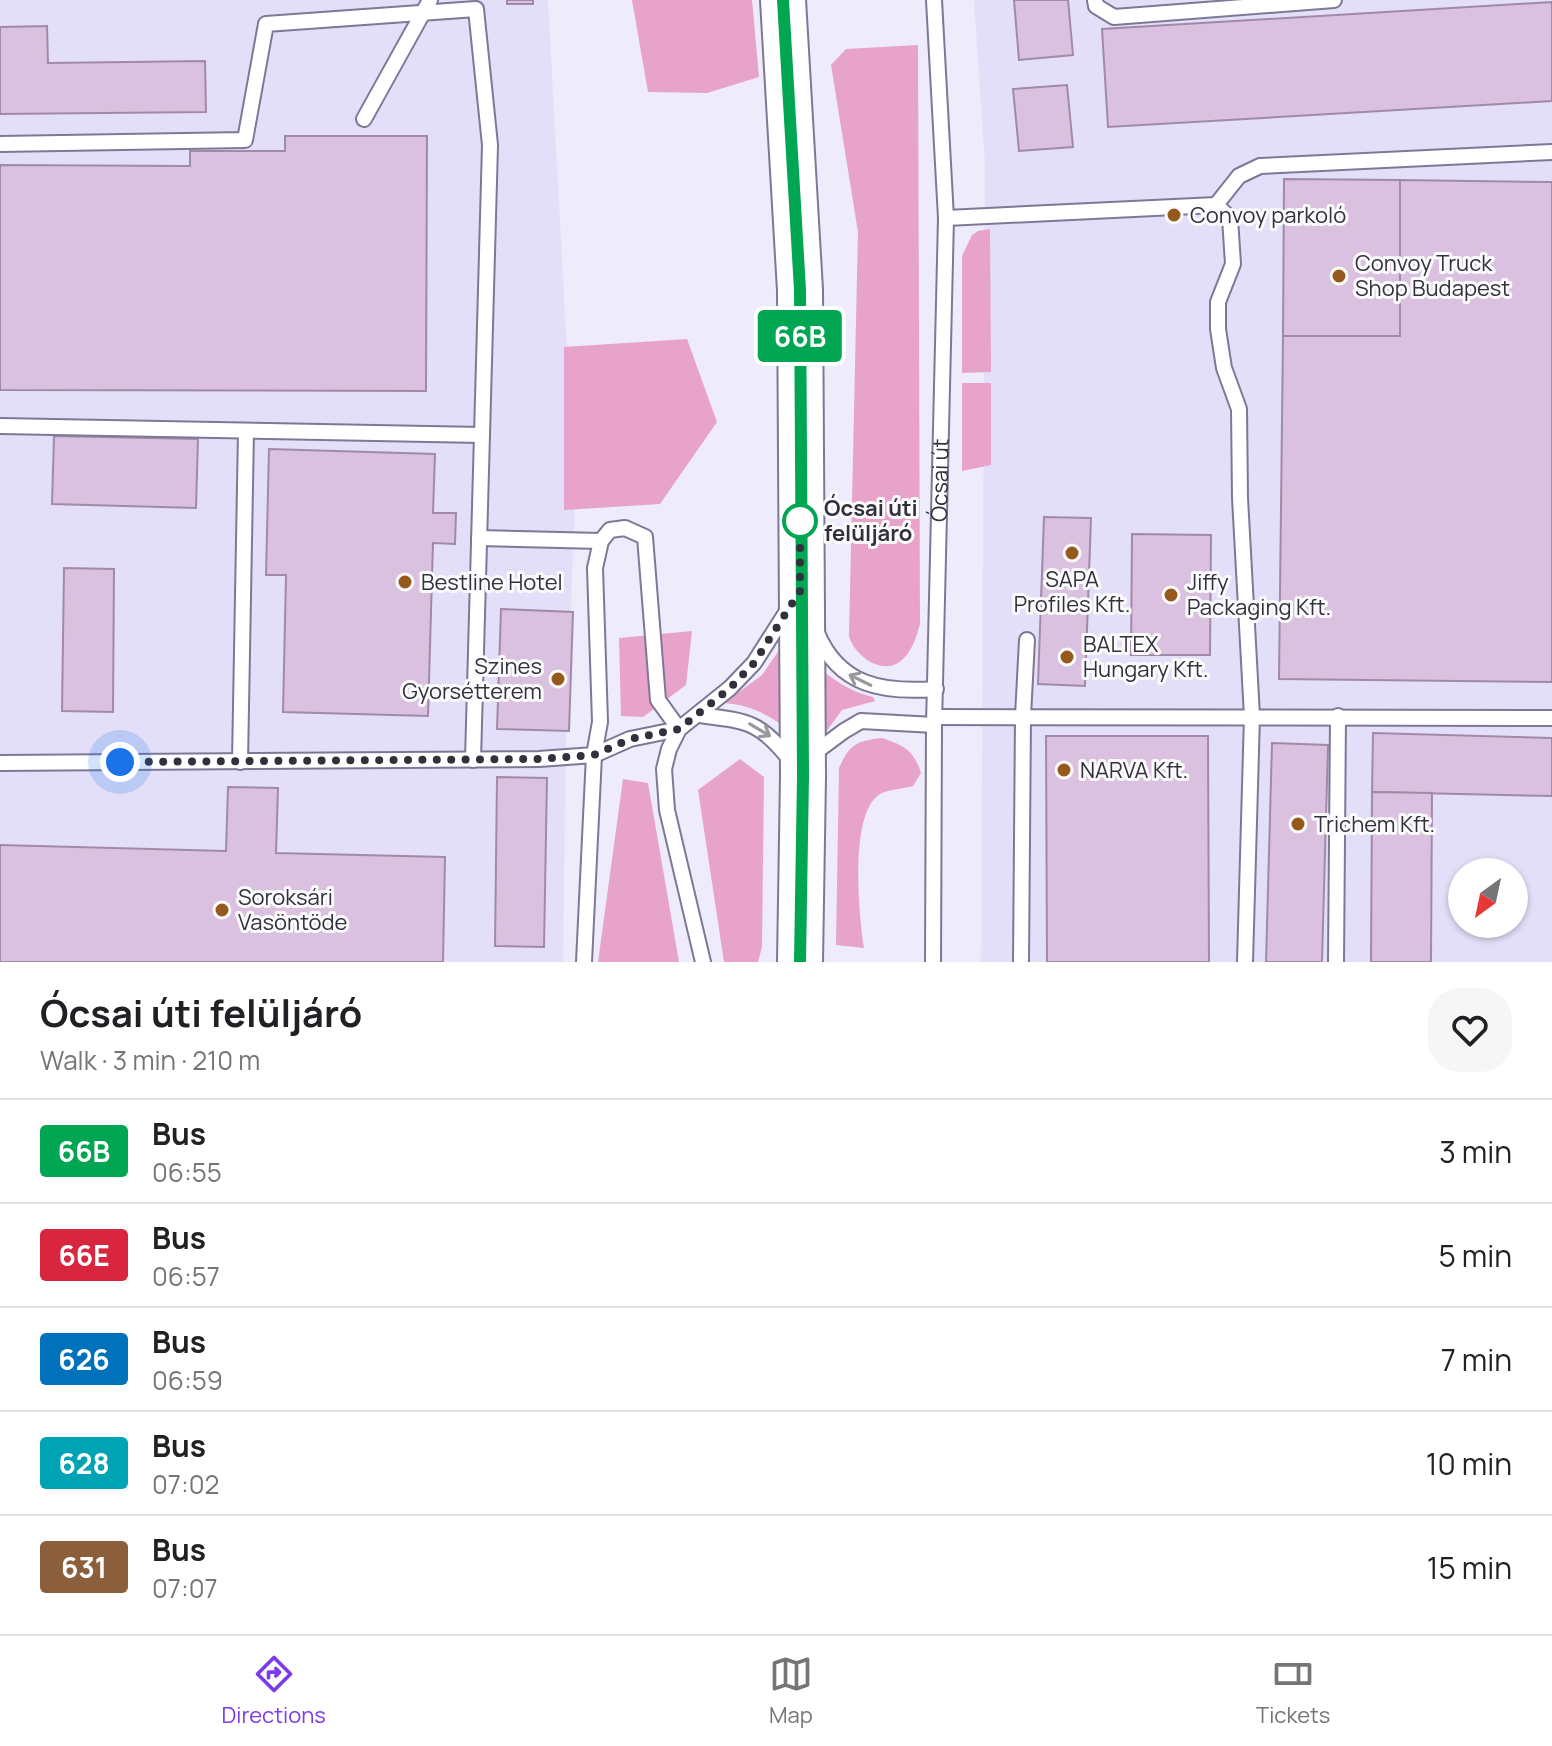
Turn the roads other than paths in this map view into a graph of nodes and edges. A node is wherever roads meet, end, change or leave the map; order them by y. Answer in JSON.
{"nodes":[{"id":1,"x":430,"y":0,"type":"edge"},
{"id":2,"x":783,"y":0,"type":"edge"},
{"id":3,"x":934,"y":0,"type":"edge"},
{"id":4,"x":1095,"y":0,"type":"edge"},
{"id":5,"x":1334,"y":0,"type":"edge"},
{"id":6,"x":422,"y":14,"type":"junction"},
{"id":7,"x":364,"y":119,"type":"dead end"},
{"id":8,"x":0,"y":144,"type":"edge"},
{"id":9,"x":1552,"y":152,"type":"edge"},
{"id":10,"x":1216,"y":205,"type":"junction"},
{"id":11,"x":946,"y":218,"type":"junction"},
{"id":12,"x":0,"y":426,"type":"edge"},
{"id":13,"x":246,"y":431,"type":"junction"},
{"id":14,"x":482,"y":435,"type":"junction"},
{"id":15,"x":479,"y":538,"type":"junction"},
{"id":16,"x":601,"y":541,"type":"junction"},
{"id":17,"x":800,"y":591,"type":"junction"},
{"id":18,"x":1027,"y":640,"type":"dead end"},
{"id":19,"x":936,"y":689,"type":"junction"},
{"id":20,"x":699,"y":715,"type":"junction"},
{"id":21,"x":1023,"y":716,"type":"junction"},
{"id":22,"x":1252,"y":716,"type":"junction"},
{"id":23,"x":1338,"y":716,"type":"junction"},
{"id":24,"x":1552,"y":718,"type":"edge"},
{"id":25,"x":934,"y":721,"type":"junction"},
{"id":26,"x":679,"y":729,"type":"junction"},
{"id":27,"x":594,"y":755,"type":"junction"},
{"id":28,"x":473,"y":760,"type":"junction"},
{"id":29,"x":240,"y":762,"type":"junction"},
{"id":30,"x":0,"y":763,"type":"edge"},
{"id":31,"x":803,"y":776,"type":"junction"},
{"id":32,"x":584,"y":962,"type":"edge"},
{"id":33,"x":703,"y":962,"type":"edge"},
{"id":34,"x":800,"y":962,"type":"edge"},
{"id":35,"x":933,"y":962,"type":"edge"},
{"id":36,"x":1021,"y":962,"type":"edge"},
{"id":37,"x":1245,"y":962,"type":"edge"},
{"id":38,"x":1336,"y":962,"type":"edge"}],
"edges":[{"from":1,"to":6,"type":"lane"},
{"from":2,"to":17,"type":"main road"},
{"from":3,"to":11,"type":"lane","name":"Ócsai út"},
{"from":4,"to":5,"type":"lane"},
{"from":6,"to":7,"type":"lane"},
{"from":6,"to":8,"type":"lane"},
{"from":6,"to":14,"type":"lane"},
{"from":9,"to":10,"type":"lane"},
{"from":10,"to":11,"type":"lane"},
{"from":10,"to":22,"type":"lane"},
{"from":11,"to":19,"type":"lane","name":"Ócsai út"},
{"from":12,"to":13,"type":"lane"},
{"from":13,"to":14,"type":"lane"},
{"from":13,"to":29,"type":"lane"},
{"from":14,"to":15,"type":"lane"},
{"from":15,"to":16,"type":"lane"},
{"from":15,"to":28,"type":"lane"},
{"from":16,"to":26,"type":"lane"},
{"from":16,"to":27,"type":"lane"},
{"from":19,"to":17,"type":"lane","one_way":true},
{"from":17,"to":20,"type":"lane"},
{"from":17,"to":31,"type":"main road"},
{"from":18,"to":21,"type":"lane"},
{"from":19,"to":25,"type":"lane","name":"Ócsai út"},
{"from":20,"to":26,"type":"lane"},
{"from":20,"to":31,"type":"lane","one_way":true},
{"from":21,"to":22,"type":"lane"},
{"from":21,"to":25,"type":"lane"},
{"from":21,"to":36,"type":"lane"},
{"from":22,"to":23,"type":"lane"},
{"from":22,"to":37,"type":"lane"},
{"from":23,"to":24,"type":"lane"},
{"from":23,"to":38,"type":"lane"},
{"from":25,"to":31,"type":"lane"},
{"from":25,"to":35,"type":"lane","name":"Ócsai út"},
{"from":26,"to":27,"type":"lane"},
{"from":26,"to":33,"type":"lane"},
{"from":27,"to":28,"type":"lane"},
{"from":27,"to":32,"type":"lane"},
{"from":28,"to":29,"type":"lane"},
{"from":29,"to":30,"type":"lane"},
{"from":31,"to":34,"type":"main road"}]}
